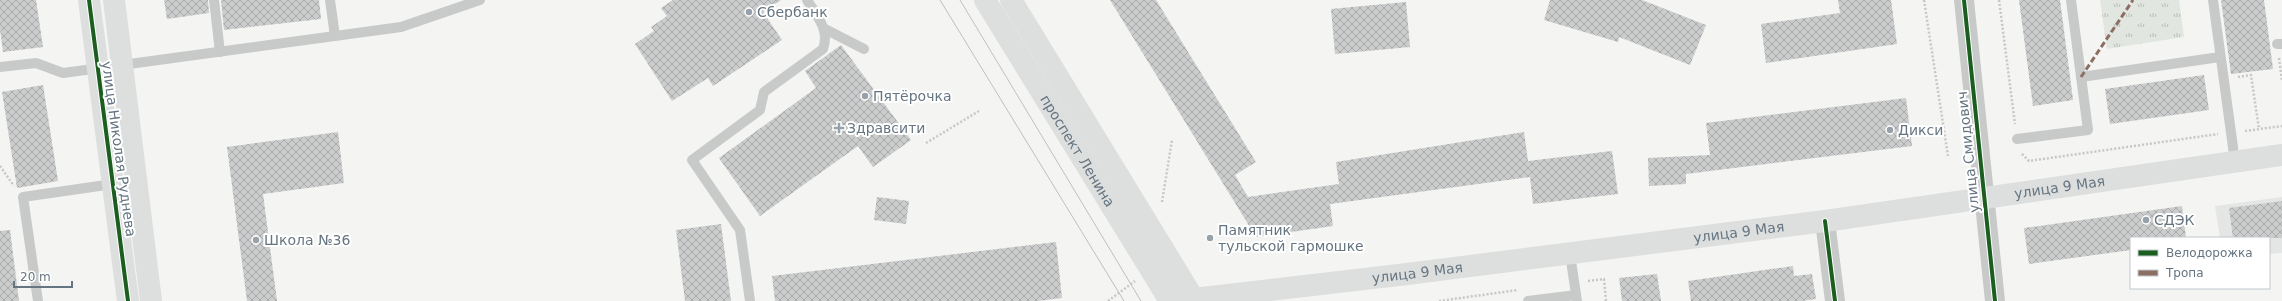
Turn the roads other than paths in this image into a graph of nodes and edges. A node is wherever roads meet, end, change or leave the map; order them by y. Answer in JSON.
{"nodes":[{"id":1,"x":89,"y":0,"type":"edge"},
{"id":2,"x":114,"y":0,"type":"edge"},
{"id":3,"x":214,"y":0,"type":"edge"},
{"id":4,"x":330,"y":0,"type":"edge"},
{"id":5,"x":480,"y":0,"type":"edge"},
{"id":6,"x":807,"y":0,"type":"edge"},
{"id":7,"x":985,"y":0,"type":"edge"},
{"id":8,"x":1011,"y":0,"type":"edge"},
{"id":9,"x":1964,"y":0,"type":"edge"},
{"id":10,"x":2071,"y":0,"type":"edge"},
{"id":11,"x":2213,"y":0,"type":"edge"},
{"id":12,"x":825,"y":29,"type":"junction"},
{"id":13,"x":335,"y":36,"type":"junction"},
{"id":14,"x":864,"y":49,"type":"dead end"},
{"id":15,"x":220,"y":52,"type":"junction"},
{"id":16,"x":2220,"y":57,"type":"junction"},
{"id":17,"x":122,"y":64,"type":"junction"},
{"id":18,"x":0,"y":67,"type":"edge"},
{"id":19,"x":98,"y":68,"type":"junction"},
{"id":20,"x":2081,"y":77,"type":"junction"},
{"id":21,"x":2017,"y":139,"type":"road end"},
{"id":22,"x":2282,"y":155,"type":"edge"},
{"id":23,"x":2235,"y":162,"type":"junction"},
{"id":24,"x":113,"y":184,"type":"junction"},
{"id":25,"x":1983,"y":197,"type":"junction"},
{"id":26,"x":1825,"y":221,"type":"junction"},
{"id":27,"x":1570,"y":254,"type":"junction"},
{"id":28,"x":1576,"y":298,"type":"edge"},
{"id":29,"x":1189,"y":300,"type":"edge"},
{"id":30,"x":38,"y":301,"type":"edge"},
{"id":31,"x":128,"y":301,"type":"edge"},
{"id":32,"x":151,"y":301,"type":"edge"},
{"id":33,"x":750,"y":301,"type":"edge"},
{"id":34,"x":1170,"y":301,"type":"edge"},
{"id":35,"x":1528,"y":301,"type":"edge"},
{"id":36,"x":1835,"y":301,"type":"edge"},
{"id":37,"x":1995,"y":301,"type":"edge"}],
"edges":[{"from":1,"to":19,"type":"main road","name":"улица Николая Руднева"},
{"from":2,"to":17,"type":"main road","name":"улица Николая Руднева"},
{"from":3,"to":15,"type":"lane"},
{"from":4,"to":13,"type":"lane"},
{"from":5,"to":13,"type":"lane"},
{"from":6,"to":12,"type":"lane"},
{"from":7,"to":34,"type":"main road","name":"проспект Ленина"},
{"from":8,"to":29,"type":"main road","name":"проспект Ленина"},
{"from":9,"to":25,"type":"street","name":"улица Смидович"},
{"from":10,"to":20,"type":"lane"},
{"from":11,"to":16,"type":"lane"},
{"from":12,"to":14,"type":"lane"},
{"from":12,"to":33,"type":"lane"},
{"from":13,"to":15,"type":"lane"},
{"from":15,"to":17,"type":"lane"},
{"from":16,"to":20,"type":"lane"},
{"from":16,"to":23,"type":"lane"},
{"from":17,"to":19,"type":"lane"},
{"from":17,"to":32,"type":"main road","name":"улица Николая Руднева"},
{"from":18,"to":19,"type":"lane"},
{"from":19,"to":24,"type":"main road","name":"улица Николая Руднева"},
{"from":20,"to":21,"type":"lane"},
{"from":22,"to":23,"type":"main road","name":"улица 9 Мая"},
{"from":23,"to":25,"type":"main road","name":"улица 9 Мая"},
{"from":24,"to":30,"type":"lane"},
{"from":24,"to":31,"type":"main road","name":"улица Николая Руднева"},
{"from":25,"to":26,"type":"main road","name":"улица 9 Мая"},
{"from":25,"to":37,"type":"street","name":"улица Смидович"},
{"from":26,"to":27,"type":"main road","name":"улица 9 Мая"},
{"from":26,"to":36,"type":"street"},
{"from":27,"to":28,"type":"lane"},
{"from":27,"to":29,"type":"main road","name":"улица 9 Мая"},
{"from":28,"to":35,"type":"lane"}]}
